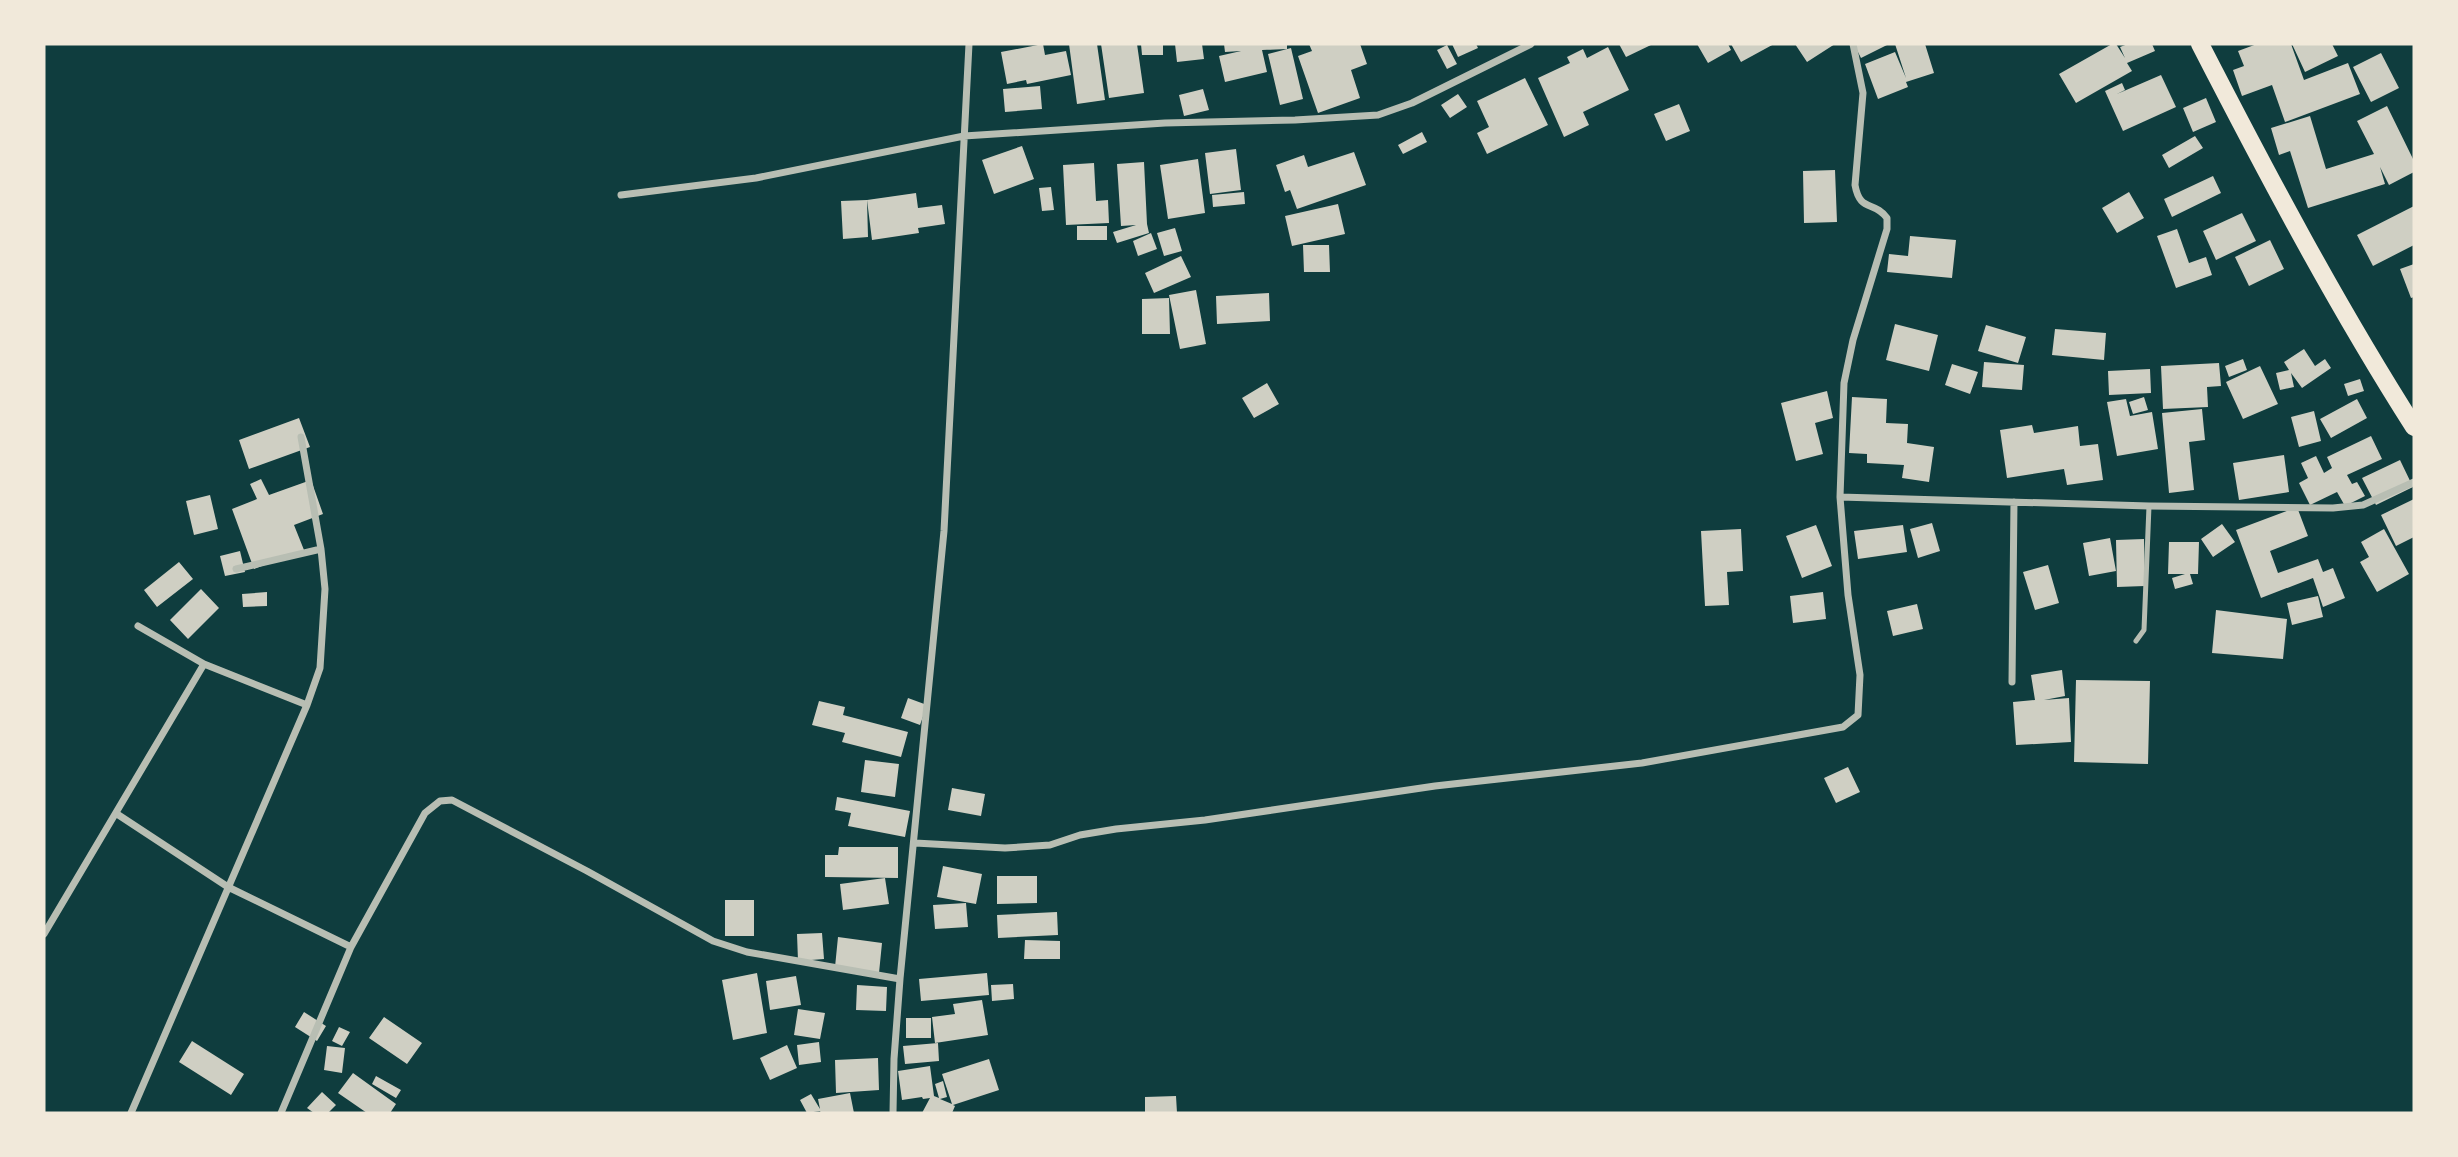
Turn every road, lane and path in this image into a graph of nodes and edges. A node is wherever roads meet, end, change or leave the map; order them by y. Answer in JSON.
{"nodes":[{"id":1,"x":969,"y":44,"type":"edge"},
{"id":2,"x":1531,"y":44,"type":"edge"},
{"id":3,"x":1853,"y":44,"type":"edge"},
{"id":4,"x":2200,"y":44,"type":"edge"},
{"id":5,"x":964,"y":136,"type":"junction"},
{"id":6,"x":621,"y":195,"type":"dead end"},
{"id":7,"x":2414,"y":427,"type":"edge"},
{"id":8,"x":301,"y":437,"type":"dead end"},
{"id":9,"x":2414,"y":482,"type":"edge"},
{"id":10,"x":1840,"y":497,"type":"junction"},
{"id":11,"x":2014,"y":502,"type":"junction"},
{"id":12,"x":2149,"y":506,"type":"junction"},
{"id":13,"x":321,"y":549,"type":"junction"},
{"id":14,"x":236,"y":569,"type":"dead end"},
{"id":15,"x":138,"y":626,"type":"dead end"},
{"id":16,"x":2136,"y":641,"type":"dead end"},
{"id":17,"x":204,"y":664,"type":"junction"},
{"id":18,"x":2012,"y":682,"type":"dead end"},
{"id":19,"x":307,"y":705,"type":"junction"},
{"id":20,"x":117,"y":814,"type":"junction"},
{"id":21,"x":915,"y":843,"type":"junction"},
{"id":22,"x":229,"y":887,"type":"junction"},
{"id":23,"x":44,"y":933,"type":"edge"},
{"id":24,"x":351,"y":947,"type":"junction"},
{"id":25,"x":900,"y":979,"type":"junction"},
{"id":26,"x":131,"y":1113,"type":"edge"},
{"id":27,"x":281,"y":1113,"type":"edge"},
{"id":28,"x":893,"y":1113,"type":"edge"}],
"edges":[{"from":1,"to":5,"type":"street"},
{"from":2,"to":5,"type":"street"},
{"from":3,"to":10,"type":"street"},
{"from":4,"to":7,"type":"main road"},
{"from":5,"to":6,"type":"street"},
{"from":5,"to":21,"type":"street"},
{"from":8,"to":13,"type":"street"},
{"from":9,"to":12,"type":"street"},
{"from":10,"to":11,"type":"street"},
{"from":10,"to":21,"type":"street"},
{"from":11,"to":12,"type":"street"},
{"from":11,"to":18,"type":"street"},
{"from":12,"to":16,"type":"lane"},
{"from":13,"to":14,"type":"street"},
{"from":13,"to":19,"type":"street"},
{"from":15,"to":17,"type":"street"},
{"from":17,"to":19,"type":"street"},
{"from":17,"to":20,"type":"street"},
{"from":19,"to":22,"type":"street"},
{"from":20,"to":22,"type":"street"},
{"from":20,"to":23,"type":"street"},
{"from":21,"to":25,"type":"street"},
{"from":22,"to":24,"type":"street"},
{"from":22,"to":26,"type":"street"},
{"from":24,"to":25,"type":"street"},
{"from":24,"to":27,"type":"street"},
{"from":25,"to":28,"type":"street"}]}
